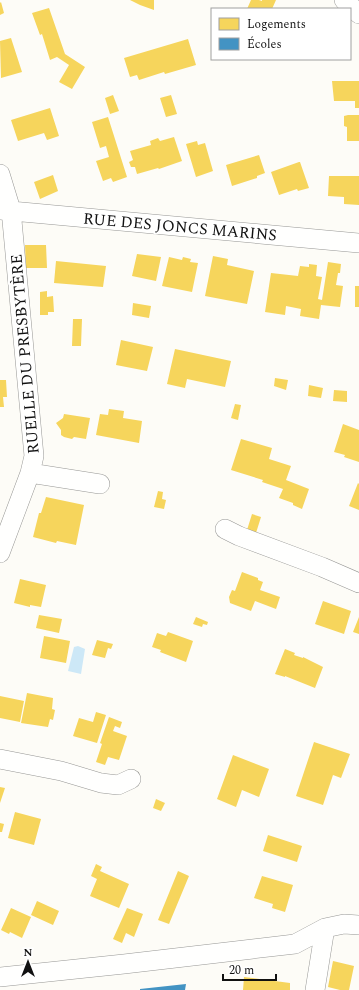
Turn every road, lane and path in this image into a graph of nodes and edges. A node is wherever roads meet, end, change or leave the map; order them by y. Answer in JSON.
{"nodes":[{"id":1,"x":344,"y":0,"type":"edge"},
{"id":2,"x":359,"y":14,"type":"edge"},
{"id":3,"x":0,"y":174,"type":"edge"},
{"id":4,"x":5,"y":210,"type":"edge"},
{"id":5,"x":359,"y":243,"type":"edge"},
{"id":6,"x":30,"y":472,"type":"junction"},
{"id":7,"x":100,"y":484,"type":"dead end"},
{"id":8,"x":225,"y":529,"type":"dead end"},
{"id":9,"x":0,"y":553,"type":"edge"},
{"id":10,"x":359,"y":583,"type":"edge"},
{"id":11,"x":0,"y":759,"type":"edge"},
{"id":12,"x":131,"y":779,"type":"dead end"},
{"id":13,"x":359,"y":925,"type":"edge"},
{"id":14,"x":325,"y":928,"type":"junction"},
{"id":15,"x":0,"y":977,"type":"edge"},
{"id":16,"x":315,"y":990,"type":"edge"}],
"edges":[{"from":1,"to":2,"type":"street"},
{"from":3,"to":4,"type":"street","name":"RUELLE DU PRESBYTÈRE"},
{"from":4,"to":5,"type":"street","name":"RUE DES JONCS MARINS"},
{"from":4,"to":6,"type":"street","name":"RUELLE DU PRESBYTÈRE"},
{"from":6,"to":7,"type":"street"},
{"from":6,"to":9,"type":"street","name":"RUELLE DU PRESBYTÈRE"},
{"from":8,"to":10,"type":"street"},
{"from":11,"to":12,"type":"street"},
{"from":13,"to":14,"type":"street"},
{"from":14,"to":15,"type":"street"},
{"from":14,"to":16,"type":"street"}]}
